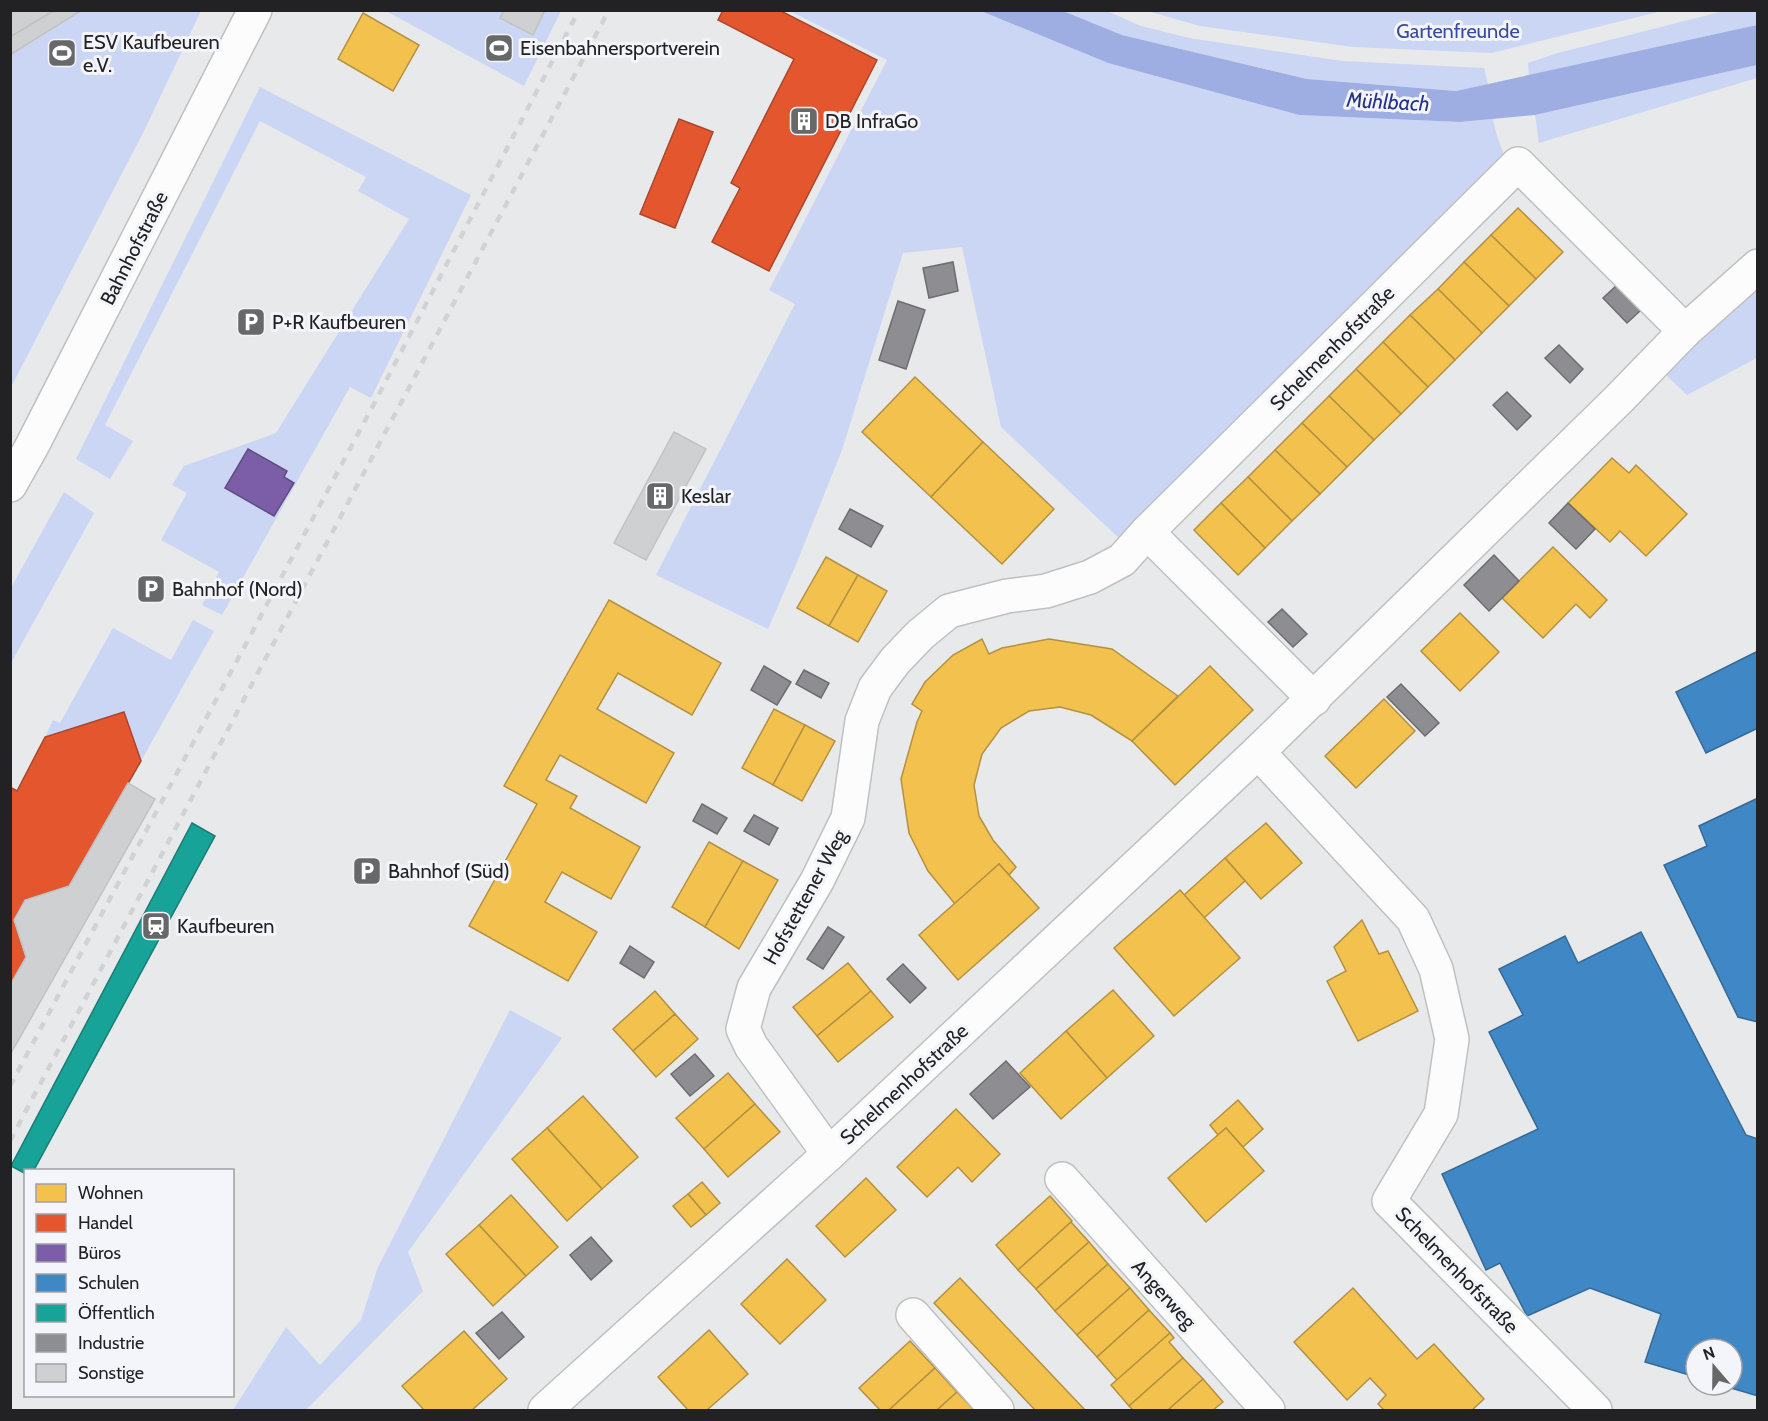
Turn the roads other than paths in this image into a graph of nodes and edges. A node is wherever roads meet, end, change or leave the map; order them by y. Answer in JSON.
{"nodes":[{"id":1,"x":255,"y":10,"type":"edge"},
{"id":2,"x":1758,"y":266,"type":"edge"},
{"id":3,"x":1685,"y":331,"type":"junction"},
{"id":4,"x":10,"y":484,"type":"edge"},
{"id":5,"x":1147,"y":532,"type":"junction"},
{"id":6,"x":1314,"y":699,"type":"junction"},
{"id":7,"x":1258,"y":752,"type":"junction"},
{"id":8,"x":829,"y":1154,"type":"junction"},
{"id":9,"x":1062,"y":1179,"type":"dead end"},
{"id":10,"x":913,"y":1316,"type":"dead end"},
{"id":11,"x":544,"y":1410,"type":"edge"},
{"id":12,"x":998,"y":1410,"type":"edge"},
{"id":13,"x":1266,"y":1410,"type":"edge"},
{"id":14,"x":1595,"y":1410,"type":"edge"}],
"edges":[{"from":1,"to":4,"type":"street","name":"Bahnhofstraße"},
{"from":2,"to":3,"type":"street","name":"Schelmenhofstraße"},
{"from":3,"to":5,"type":"street","name":"Schelmenhofstraße"},
{"from":3,"to":6,"type":"street","name":"Schelmenhofstraße"},
{"from":5,"to":6,"type":"street"},
{"from":5,"to":8,"type":"street","name":"Hofstettener Weg"},
{"from":6,"to":7,"type":"street","name":"Schelmenhofstraße"},
{"from":7,"to":8,"type":"street","name":"Schelmenhofstraße"},
{"from":7,"to":14,"type":"street","name":"Schelmenhofstraße"},
{"from":8,"to":11,"type":"street","name":"Schelmenhofstraße"},
{"from":9,"to":13,"type":"street","name":"Angerweg"},
{"from":10,"to":12,"type":"street"}]}
